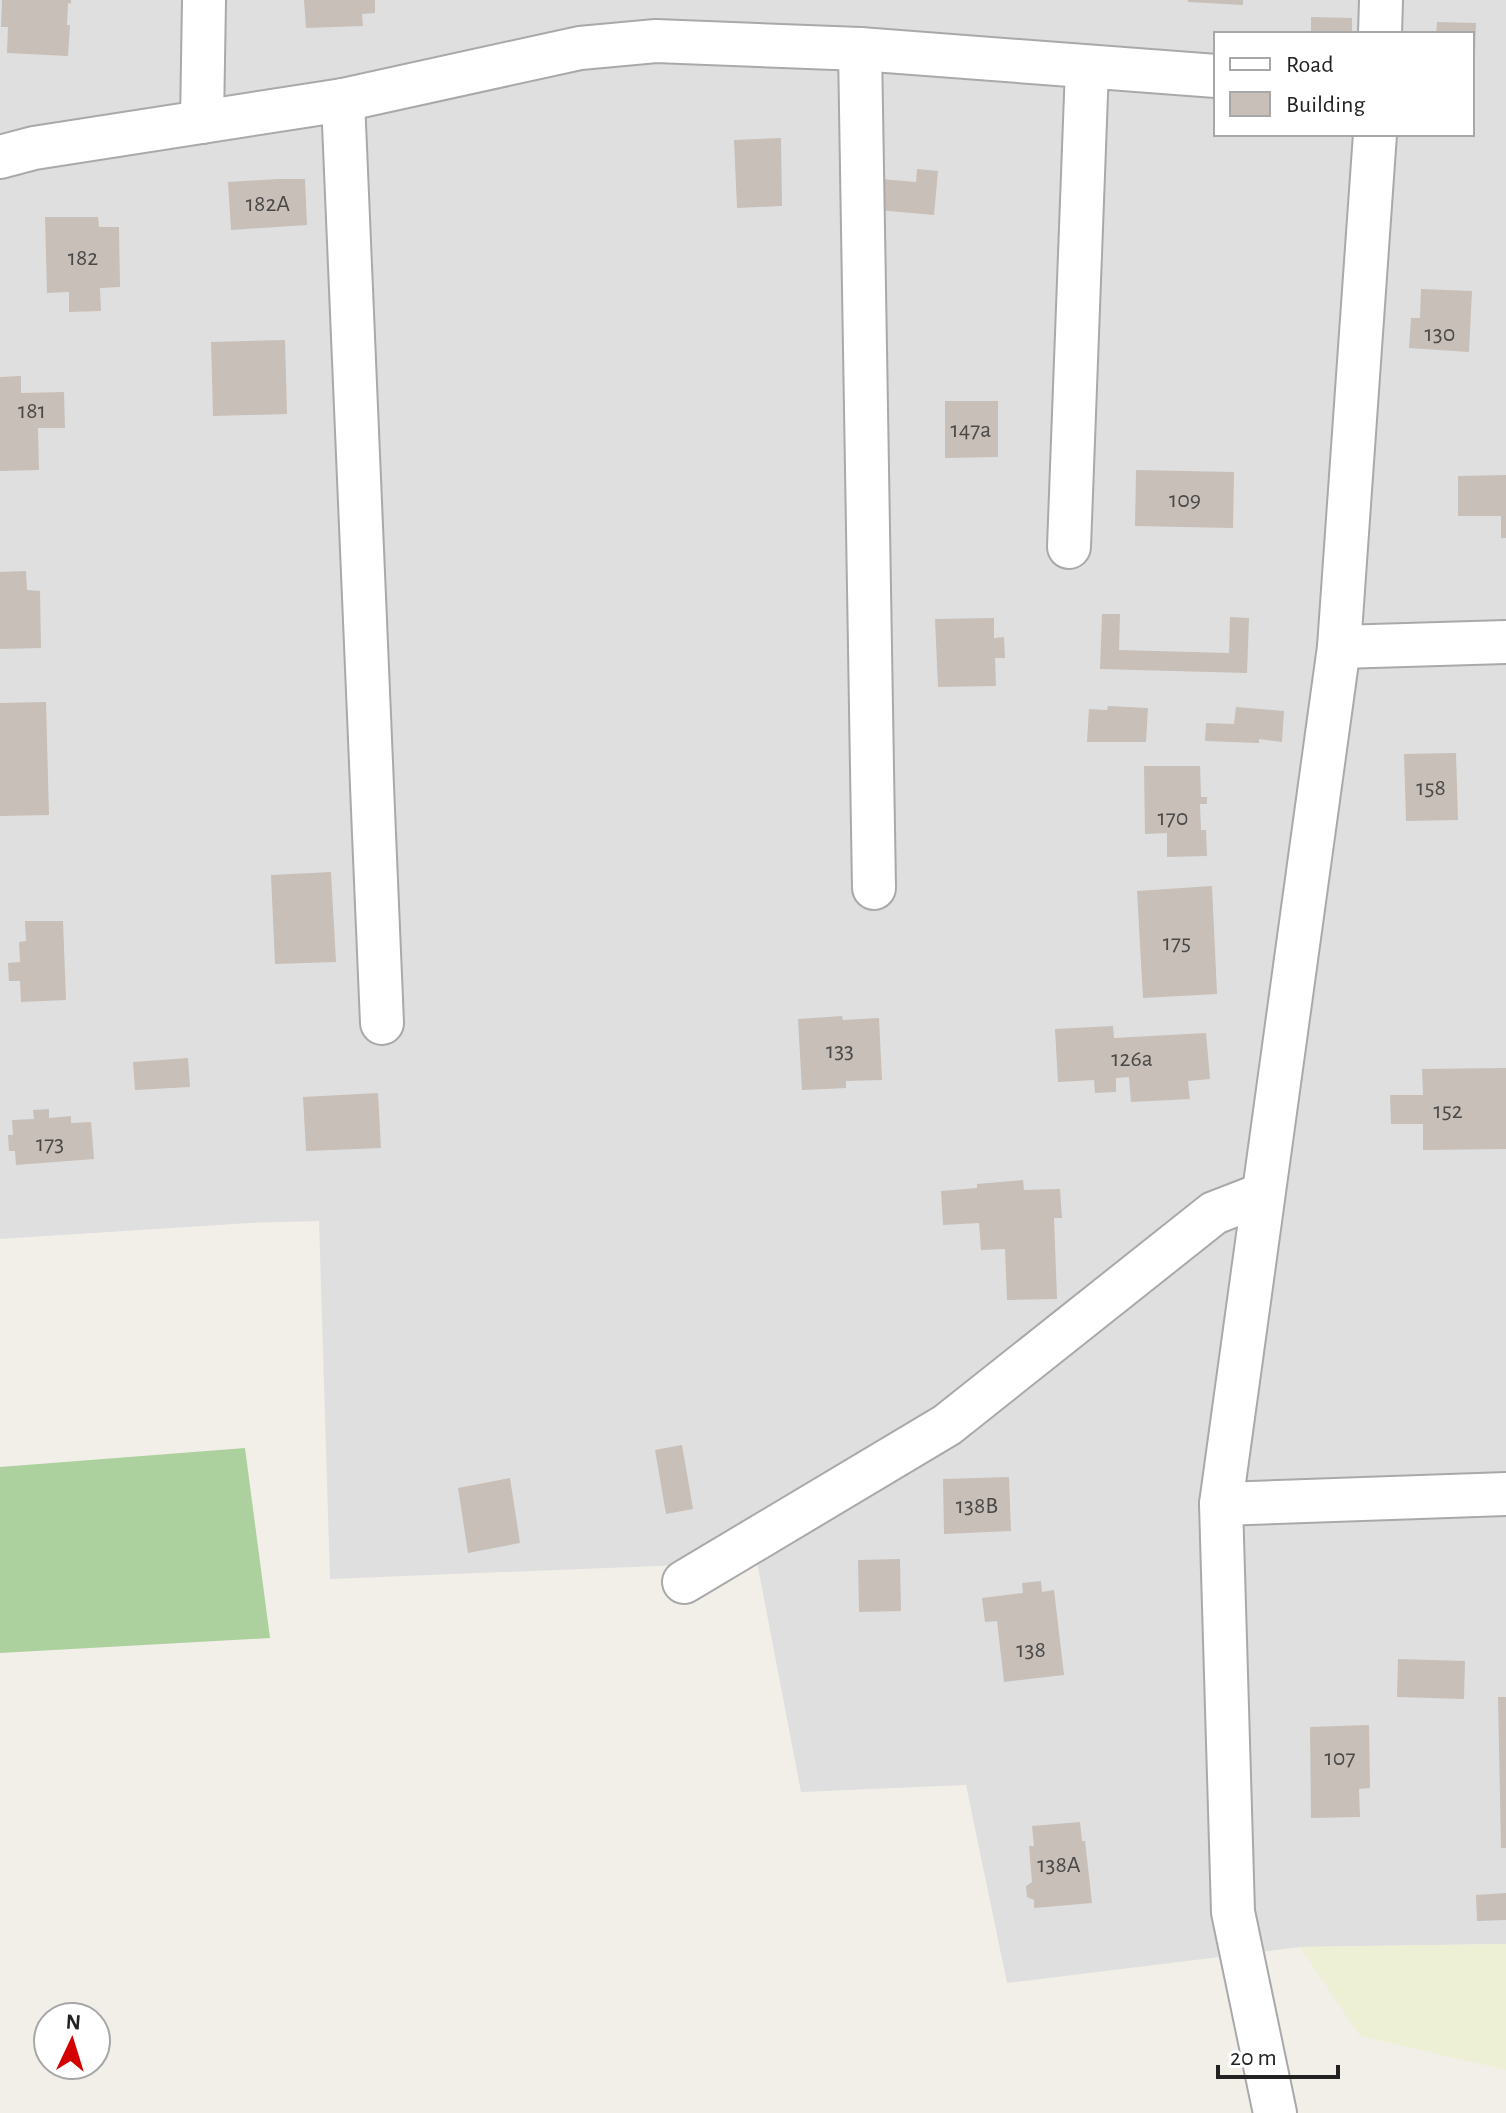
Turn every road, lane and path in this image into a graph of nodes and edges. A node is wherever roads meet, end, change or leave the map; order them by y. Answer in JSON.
{"nodes":[{"id":1,"x":204,"y":0,"type":"edge"},
{"id":2,"x":1381,"y":0,"type":"edge"},
{"id":3,"x":1380,"y":32,"type":"edge"},
{"id":4,"x":860,"y":49,"type":"junction"},
{"id":5,"x":1087,"y":68,"type":"junction"},
{"id":6,"x":1214,"y":76,"type":"edge"},
{"id":7,"x":343,"y":100,"type":"junction"},
{"id":8,"x":202,"y":122,"type":"junction"},
{"id":9,"x":1375,"y":136,"type":"edge"},
{"id":10,"x":0,"y":157,"type":"edge"},
{"id":11,"x":1069,"y":547,"type":"dead end"},
{"id":12,"x":1506,"y":642,"type":"edge"},
{"id":13,"x":1339,"y":647,"type":"junction"},
{"id":14,"x":874,"y":888,"type":"dead end"},
{"id":15,"x":382,"y":1023,"type":"dead end"},
{"id":16,"x":1263,"y":1194,"type":"junction"},
{"id":17,"x":1506,"y":1494,"type":"edge"},
{"id":18,"x":1221,"y":1504,"type":"junction"},
{"id":19,"x":684,"y":1582,"type":"dead end"},
{"id":20,"x":1275,"y":2113,"type":"edge"}],
"edges":[{"from":1,"to":8,"type":"street"},
{"from":2,"to":3,"type":"street"},
{"from":4,"to":5,"type":"street"},
{"from":4,"to":7,"type":"street"},
{"from":4,"to":14,"type":"street"},
{"from":5,"to":6,"type":"street"},
{"from":5,"to":11,"type":"street"},
{"from":7,"to":8,"type":"street"},
{"from":7,"to":15,"type":"street"},
{"from":8,"to":10,"type":"street"},
{"from":9,"to":13,"type":"street"},
{"from":12,"to":13,"type":"street"},
{"from":13,"to":16,"type":"street"},
{"from":16,"to":18,"type":"street"},
{"from":16,"to":19,"type":"street"},
{"from":17,"to":18,"type":"street"},
{"from":18,"to":20,"type":"street"}]}
